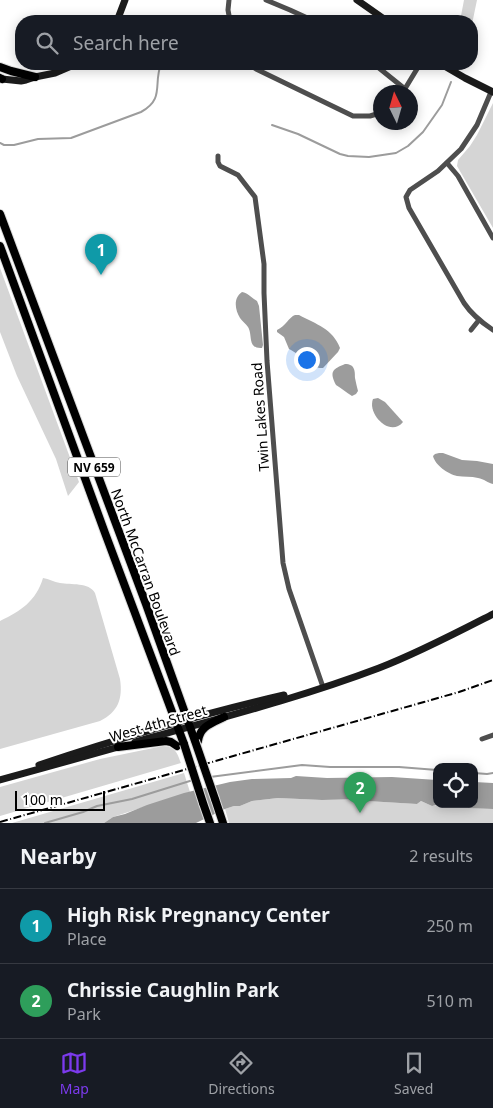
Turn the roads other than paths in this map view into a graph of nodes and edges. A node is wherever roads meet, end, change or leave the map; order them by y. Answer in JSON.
{"nodes":[{"id":1,"x":124,"y":0,"type":"edge"},
{"id":2,"x":229,"y":0,"type":"edge"},
{"id":3,"x":266,"y":0,"type":"edge"},
{"id":4,"x":357,"y":0,"type":"edge"},
{"id":5,"x":119,"y":15,"type":"edge"},
{"id":6,"x":230,"y":15,"type":"edge"},
{"id":7,"x":301,"y":15,"type":"edge"},
{"id":8,"x":378,"y":15,"type":"edge"},
{"id":9,"x":0,"y":68,"type":"edge"},
{"id":10,"x":63,"y":70,"type":"edge"},
{"id":11,"x":258,"y":70,"type":"edge"},
{"id":12,"x":381,"y":70,"type":"edge"},
{"id":13,"x":416,"y":70,"type":"edge"},
{"id":14,"x":451,"y":70,"type":"edge"},
{"id":15,"x":35,"y":77,"type":"junction"},
{"id":16,"x":1,"y":78,"type":"edge"},
{"id":17,"x":397,"y":85,"type":"edge"},
{"id":18,"x":408,"y":85,"type":"edge"},
{"id":19,"x":492,"y":92,"type":"edge"},
{"id":20,"x":373,"y":115,"type":"edge"},
{"id":21,"x":218,"y":156,"type":"dead end"},
{"id":22,"x":447,"y":163,"type":"junction"},
{"id":23,"x":0,"y":214,"type":"edge"},
{"id":24,"x":493,"y":238,"type":"edge"},
{"id":25,"x":0,"y":246,"type":"edge"},
{"id":26,"x":479,"y":320,"type":"junction"},
{"id":27,"x":471,"y":330,"type":"dead end"},
{"id":28,"x":493,"y":330,"type":"edge"},
{"id":29,"x":117,"y":528,"type":"junction"},
{"id":30,"x":105,"y":533,"type":"junction"},
{"id":31,"x":493,"y":614,"type":"edge"},
{"id":32,"x":323,"y":687,"type":"junction"},
{"id":33,"x":224,"y":717,"type":"junction"},
{"id":34,"x":189,"y":723,"type":"junction"},
{"id":35,"x":177,"y":726,"type":"junction"},
{"id":36,"x":493,"y":735,"type":"edge"},
{"id":37,"x":482,"y":739,"type":"dead end"},
{"id":38,"x":196,"y":741,"type":"junction"},
{"id":39,"x":180,"y":745,"type":"junction"},
{"id":40,"x":118,"y":747,"type":"junction"},
{"id":41,"x":0,"y":780,"type":"edge"},
{"id":42,"x":210,"y":823,"type":"edge"},
{"id":43,"x":224,"y":823,"type":"edge"}],
"edges":[{"from":1,"to":5,"type":"main road"},
{"from":2,"to":6,"type":"street"},
{"from":3,"to":7,"type":"street"},
{"from":4,"to":8,"type":"main road"},
{"from":9,"to":15,"type":"main road"},
{"from":10,"to":15,"type":"main road"},
{"from":11,"to":20,"type":"street"},
{"from":12,"to":17,"type":"street"},
{"from":13,"to":18,"type":"street"},
{"from":14,"to":19,"type":"main road"},
{"from":15,"to":16,"type":"main road"},
{"from":19,"to":22,"type":"street"},
{"from":21,"to":32,"type":"street","name":"Twin Lakes Road"},
{"from":22,"to":24,"type":"street"},
{"from":22,"to":26,"type":"street"},
{"from":23,"to":29,"type":"main road","name":"North McCarran Boulevard","number":"NV 659"},
{"from":25,"to":30,"type":"main road","name":"North McCarran Boulevard","number":"NV 659"},
{"from":26,"to":27,"type":"street"},
{"from":26,"to":28,"type":"street"},
{"from":29,"to":30,"type":"main road"},
{"from":29,"to":34,"type":"main road","name":"North McCarran Boulevard","number":"NV 659"},
{"from":30,"to":35,"type":"main road","name":"North McCarran Boulevard","number":"NV 659"},
{"from":31,"to":32,"type":"main road","name":"West 4th Street"},
{"from":32,"to":33,"type":"main road","name":"West 4th Street"},
{"from":32,"to":34,"type":"main road","name":"West 4th Street"},
{"from":33,"to":34,"type":"main road","name":"West 4th Street"},
{"from":33,"to":38,"type":"main road"},
{"from":34,"to":35,"type":"main road","name":"West 4th Street"},
{"from":34,"to":38,"type":"main road","name":"North McCarran Boulevard","number":"NV 659"},
{"from":35,"to":39,"type":"main road","name":"North McCarran Boulevard","number":"NV 659"},
{"from":35,"to":40,"type":"main road","name":"West 4th Street"},
{"from":35,"to":41,"type":"main road","name":"West 4th Street"},
{"from":36,"to":37,"type":"street"},
{"from":38,"to":43,"type":"main road","name":"North McCarran Boulevard","bridge":true},
{"from":39,"to":40,"type":"main road"},
{"from":39,"to":42,"type":"main road","name":"North McCarran Boulevard","number":"NV 659","bridge":true},
{"from":40,"to":41,"type":"main road","name":"West 4th Street"}]}
